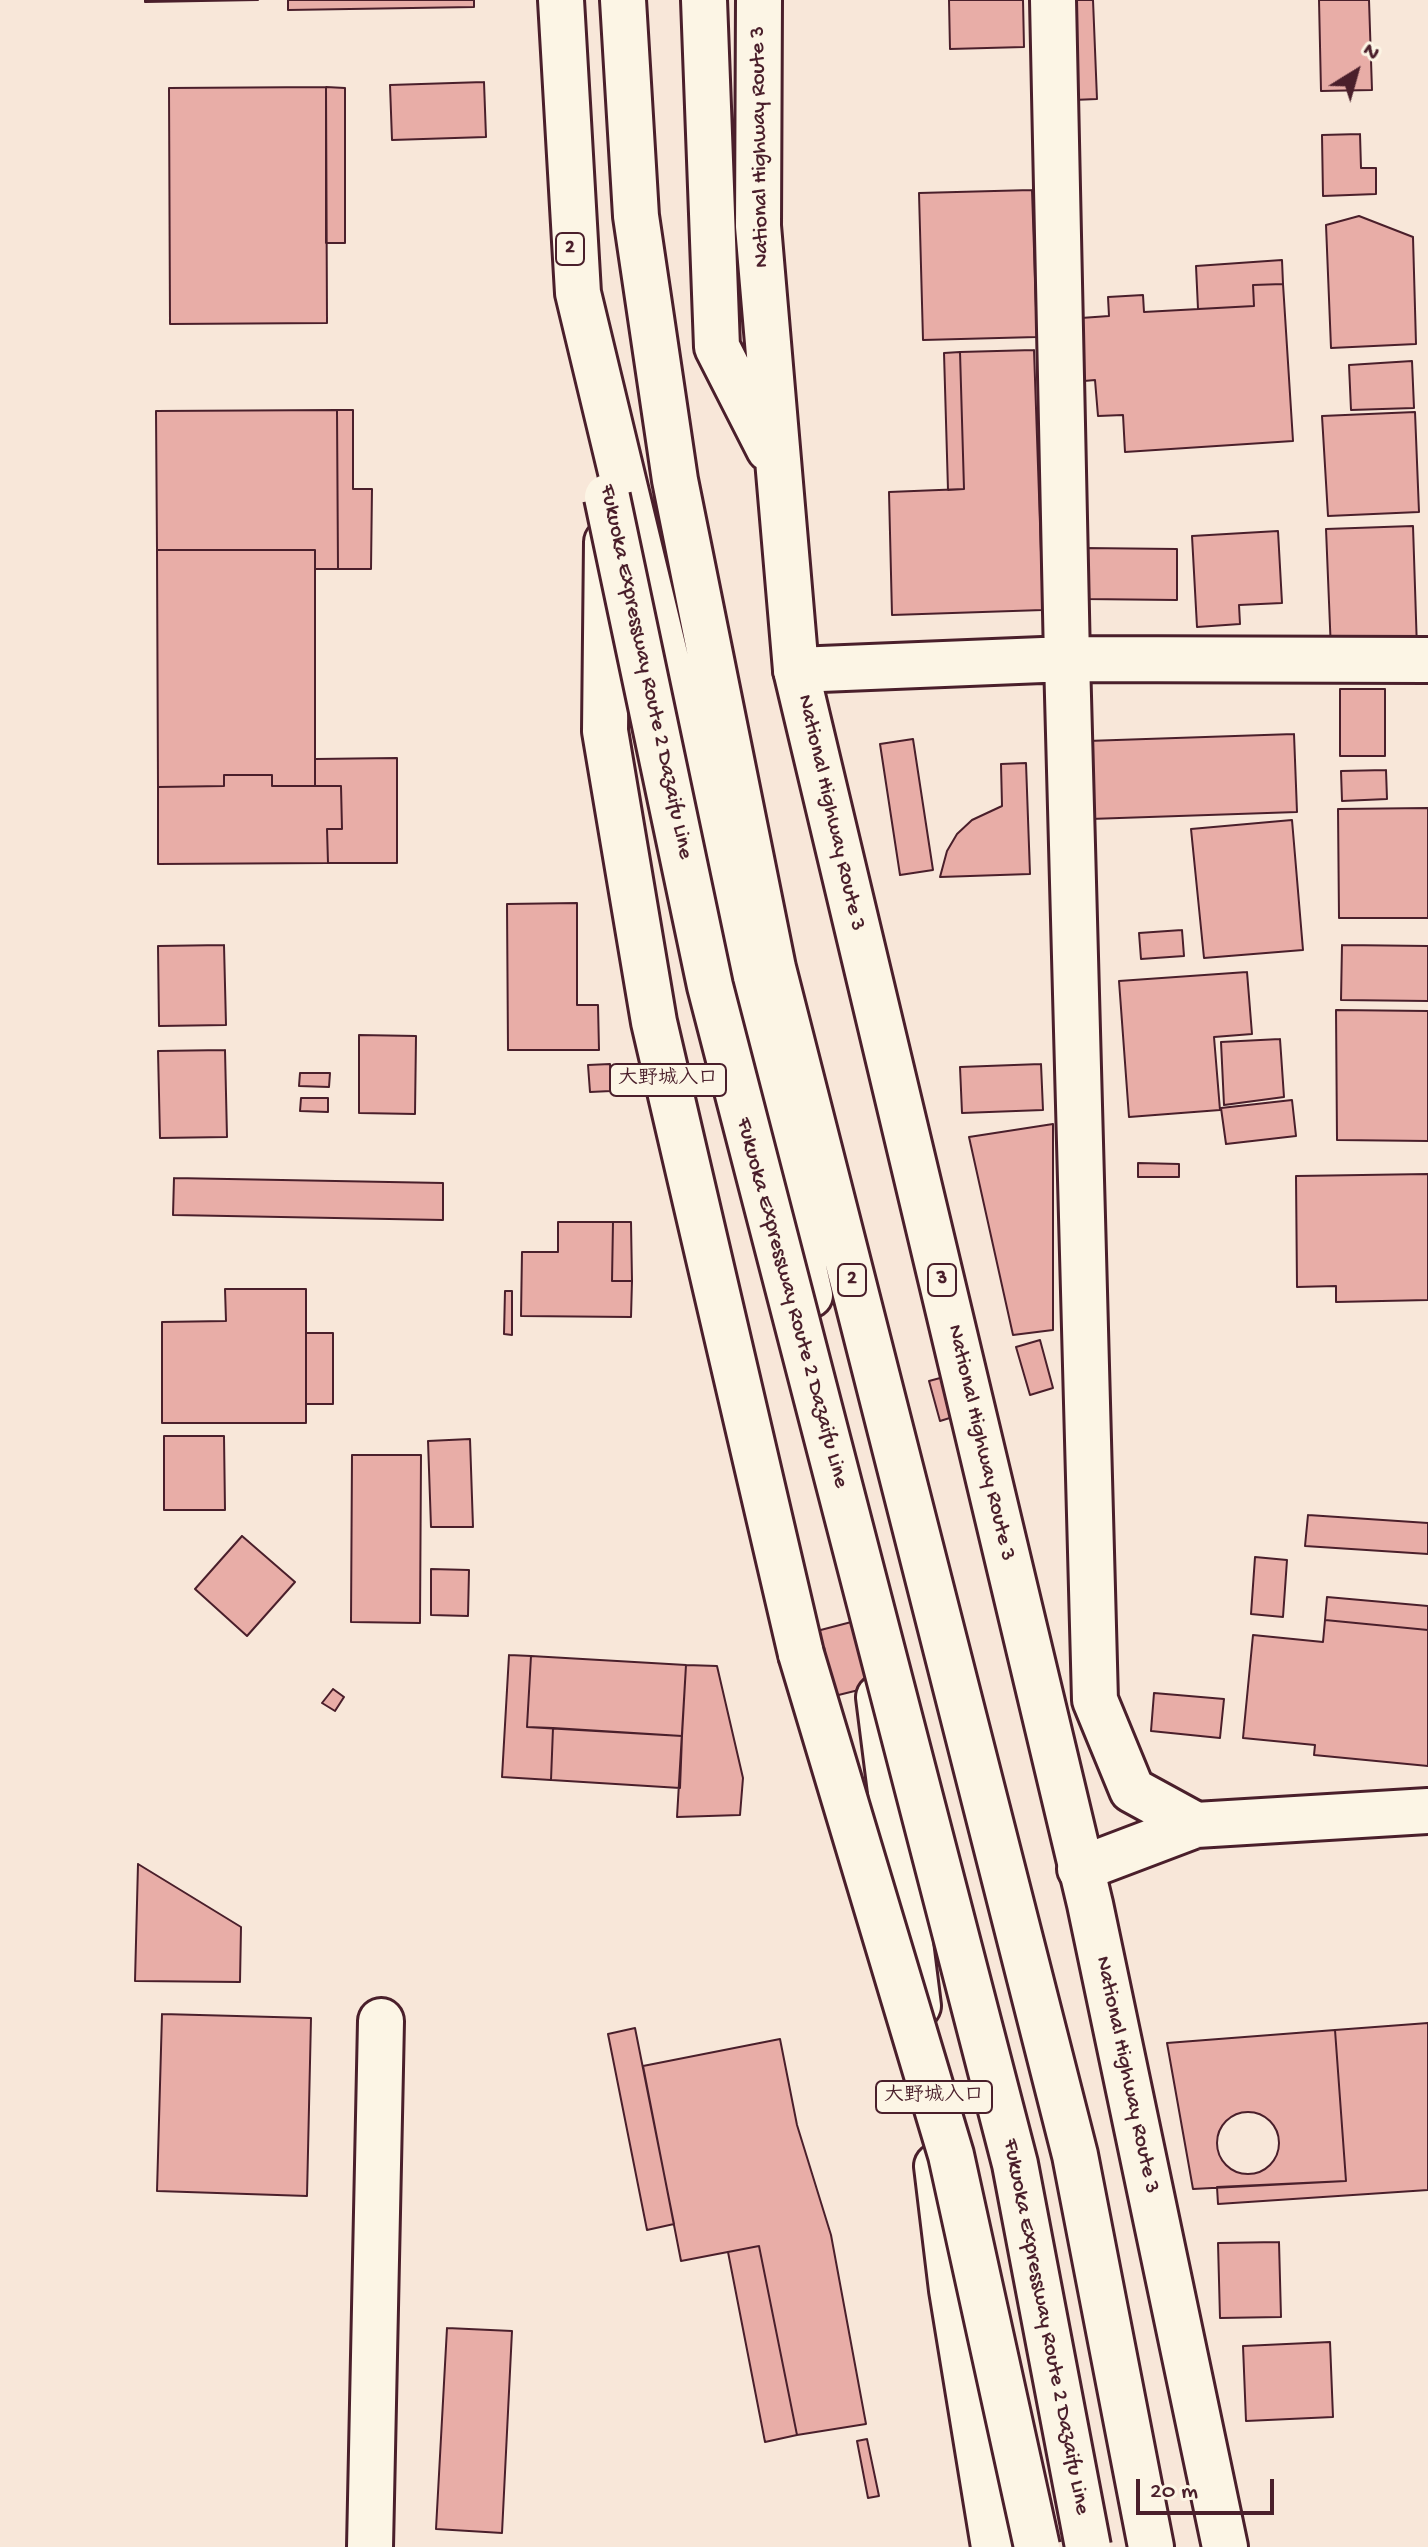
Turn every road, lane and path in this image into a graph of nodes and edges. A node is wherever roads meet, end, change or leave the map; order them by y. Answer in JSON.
{"nodes":[{"id":1,"x":545,"y":0,"type":"edge"},
{"id":2,"x":561,"y":0,"type":"edge"},
{"id":3,"x":623,"y":0,"type":"edge"},
{"id":4,"x":704,"y":0,"type":"edge"},
{"id":5,"x":759,"y":0,"type":"edge"},
{"id":6,"x":1053,"y":0,"type":"edge"},
{"id":7,"x":779,"y":469,"type":"junction"},
{"id":8,"x":607,"y":497,"type":"junction"},
{"id":9,"x":1067,"y":659,"type":"junction"},
{"id":10,"x":1428,"y":660,"type":"edge"},
{"id":11,"x":796,"y":670,"type":"junction"},
{"id":12,"x":1428,"y":1811,"type":"edge"},
{"id":13,"x":1196,"y":1825,"type":"junction"},
{"id":14,"x":1080,"y":1869,"type":"junction"},
{"id":15,"x":381,"y":2021,"type":"dead end"},
{"id":16,"x":370,"y":2547,"type":"edge"},
{"id":17,"x":994,"y":2547,"type":"edge"},
{"id":18,"x":1037,"y":2547,"type":"edge"},
{"id":19,"x":1088,"y":2547,"type":"edge"},
{"id":20,"x":1151,"y":2547,"type":"edge"},
{"id":21,"x":1225,"y":2547,"type":"edge"}],
"edges":[{"from":1,"to":8,"type":"main road","name":"Fukuoka Expressway Route 2 Dazaifu Line","number":"2"},
{"from":2,"to":17,"type":"main road"},
{"from":3,"to":20,"type":"main road","number":"2"},
{"from":4,"to":7,"type":"main road"},
{"from":5,"to":7,"type":"main road","name":"National Highway Route 3","number":"3"},
{"from":6,"to":9,"type":"main road"},
{"from":7,"to":11,"type":"main road","name":"National Highway Route 3","number":"3"},
{"from":8,"to":18,"type":"main road","number":"大野城入口","bridge":true},
{"from":8,"to":19,"type":"main road","name":"Fukuoka Expressway Route 2 Dazaifu Line","number":"2","bridge":true},
{"from":9,"to":10,"type":"main road"},
{"from":9,"to":11,"type":"main road"},
{"from":9,"to":13,"type":"main road"},
{"from":11,"to":14,"type":"main road","name":"National Highway Route 3","number":"3"},
{"from":12,"to":13,"type":"main road"},
{"from":13,"to":14,"type":"main road"},
{"from":14,"to":21,"type":"main road","name":"National Highway Route 3","number":"3"},
{"from":15,"to":16,"type":"main road"}]}
